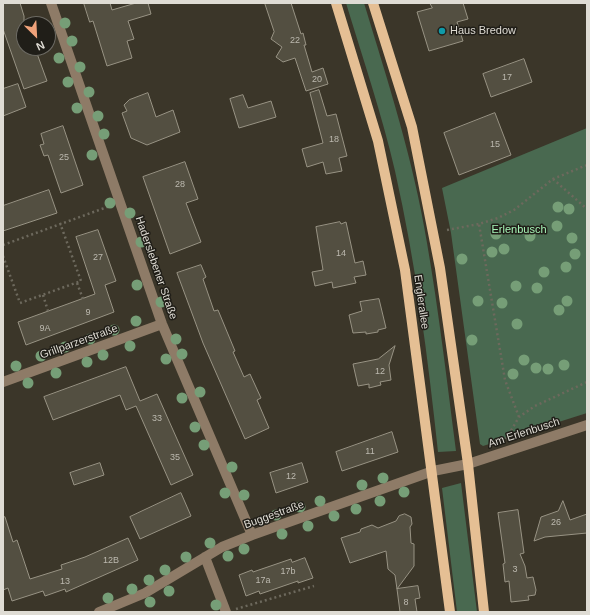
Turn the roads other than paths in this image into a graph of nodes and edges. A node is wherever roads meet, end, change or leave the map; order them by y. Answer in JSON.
{"nodes":[{"id":1,"x":51,"y":3,"type":"edge"},
{"id":2,"x":336,"y":3,"type":"edge"},
{"id":3,"x":373,"y":3,"type":"edge"},
{"id":4,"x":162,"y":324,"type":"junction"},
{"id":5,"x":3,"y":382,"type":"edge"},
{"id":6,"x":587,"y":425,"type":"edge"},
{"id":7,"x":468,"y":464,"type":"junction"},
{"id":8,"x":433,"y":471,"type":"junction"},
{"id":9,"x":252,"y":535,"type":"junction"},
{"id":10,"x":205,"y":557,"type":"junction"},
{"id":11,"x":230,"y":611,"type":"edge"},
{"id":12,"x":99,"y":612,"type":"edge"},
{"id":13,"x":450,"y":612,"type":"edge"},
{"id":14,"x":484,"y":612,"type":"edge"}],
"edges":[{"from":1,"to":4,"type":"street","name":"Haderslebener Straße"},
{"from":2,"to":8,"type":"main road","name":"Englerallee"},
{"from":3,"to":7,"type":"main road"},
{"from":4,"to":5,"type":"street","name":"Grillparzerstraße"},
{"from":4,"to":9,"type":"street","name":"Haderslebener Straße"},
{"from":6,"to":7,"type":"street","name":"Am Erlenbusch"},
{"from":7,"to":8,"type":"street","name":"Buggestraße"},
{"from":7,"to":14,"type":"main road"},
{"from":8,"to":9,"type":"street","name":"Buggestraße"},
{"from":8,"to":13,"type":"main road","name":"Englerallee"},
{"from":9,"to":10,"type":"street","name":"Buggestraße"},
{"from":10,"to":11,"type":"street"},
{"from":10,"to":12,"type":"street","name":"Buggestraße"}]}
